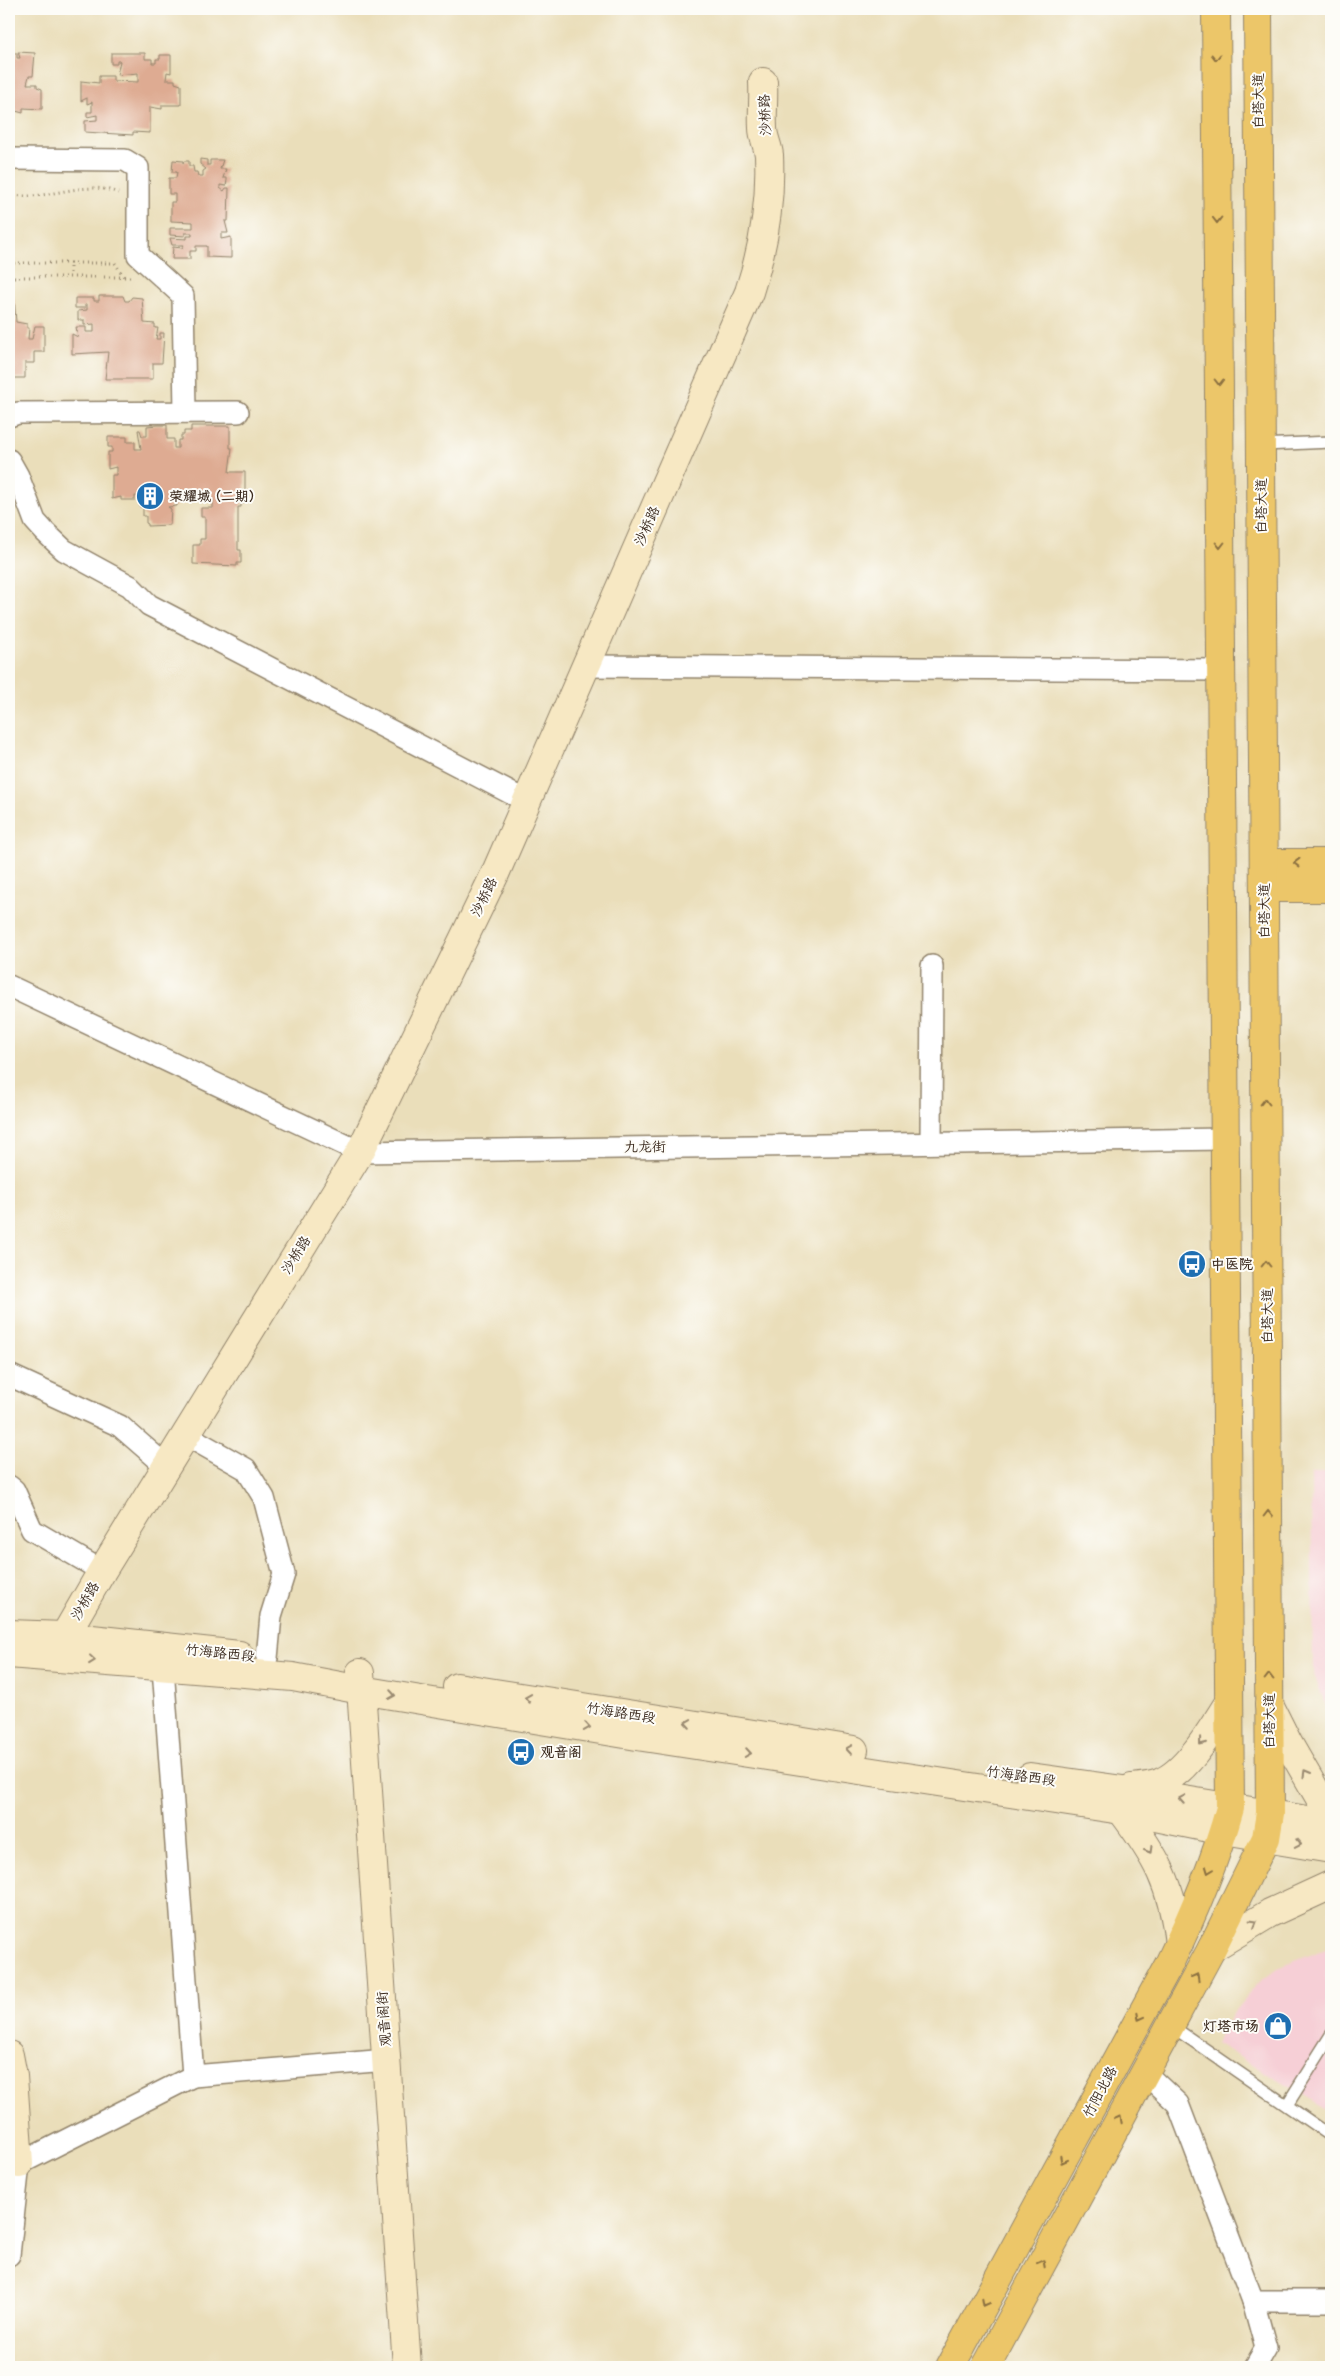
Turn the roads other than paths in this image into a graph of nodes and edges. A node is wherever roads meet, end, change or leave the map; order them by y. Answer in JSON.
{"nodes":[{"id":1,"x":1216,"y":9,"type":"edge"},
{"id":2,"x":1258,"y":9,"type":"edge"},
{"id":3,"x":763,"y":82,"type":"dead end"},
{"id":4,"x":9,"y":159,"type":"edge"},
{"id":5,"x":185,"y":412,"type":"junction"},
{"id":6,"x":238,"y":412,"type":"dead end"},
{"id":7,"x":9,"y":416,"type":"edge"},
{"id":8,"x":1331,"y":442,"type":"edge"},
{"id":9,"x":1261,"y":445,"type":"junction"},
{"id":10,"x":9,"y":460,"type":"edge"},
{"id":11,"x":584,"y":666,"type":"junction"},
{"id":12,"x":1221,"y":670,"type":"junction"},
{"id":13,"x":526,"y":801,"type":"junction"},
{"id":14,"x":1331,"y":863,"type":"edge"},
{"id":15,"x":1264,"y":876,"type":"junction"},
{"id":16,"x":1331,"y":888,"type":"edge"},
{"id":17,"x":932,"y":966,"type":"dead end"},
{"id":18,"x":9,"y":986,"type":"edge"},
{"id":19,"x":1225,"y":1139,"type":"junction"},
{"id":20,"x":931,"y":1143,"type":"junction"},
{"id":21,"x":360,"y":1152,"type":"junction"},
{"id":22,"x":9,"y":1375,"type":"edge"},
{"id":23,"x":186,"y":1435,"type":"junction"},
{"id":24,"x":166,"y":1466,"type":"junction"},
{"id":25,"x":9,"y":1486,"type":"edge"},
{"id":26,"x":102,"y":1571,"type":"junction"},
{"id":27,"x":9,"y":1634,"type":"edge"},
{"id":28,"x":58,"y":1646,"type":"junction"},
{"id":29,"x":9,"y":1654,"type":"edge"},
{"id":30,"x":266,"y":1658,"type":"junction"},
{"id":31,"x":163,"y":1668,"type":"junction"},
{"id":32,"x":361,"y":1681,"type":"junction"},
{"id":33,"x":1229,"y":1702,"type":"junction"},
{"id":34,"x":1269,"y":1705,"type":"junction"},
{"id":35,"x":1122,"y":1800,"type":"junction"},
{"id":36,"x":1331,"y":1815,"type":"edge"},
{"id":37,"x":1227,"y":1819,"type":"junction"},
{"id":38,"x":1331,"y":1824,"type":"edge"},
{"id":39,"x":1268,"y":1825,"type":"junction"},
{"id":40,"x":1331,"y":1849,"type":"edge"},
{"id":41,"x":1331,"y":1885,"type":"edge"},
{"id":42,"x":1179,"y":1944,"type":"junction"},
{"id":43,"x":1212,"y":1948,"type":"junction"},
{"id":44,"x":1170,"y":2025,"type":"junction"},
{"id":45,"x":1331,"y":2034,"type":"edge"},
{"id":46,"x":9,"y":2055,"type":"edge"},
{"id":47,"x":387,"y":2060,"type":"junction"},
{"id":48,"x":1144,"y":2072,"type":"junction"},
{"id":49,"x":193,"y":2076,"type":"junction"},
{"id":50,"x":1286,"y":2105,"type":"junction"},
{"id":51,"x":1331,"y":2136,"type":"edge"},
{"id":52,"x":12,"y":2168,"type":"edge"},
{"id":53,"x":9,"y":2255,"type":"edge"},
{"id":54,"x":1253,"y":2300,"type":"junction"},
{"id":55,"x":1331,"y":2301,"type":"edge"},
{"id":56,"x":407,"y":2367,"type":"edge"},
{"id":57,"x":950,"y":2367,"type":"edge"},
{"id":58,"x":986,"y":2367,"type":"edge"},
{"id":59,"x":1255,"y":2367,"type":"edge"}],
"edges":[{"from":1,"to":12,"type":"highway","one_way":true},
{"from":2,"to":9,"type":"highway","name":"白塔大道"},
{"from":3,"to":11,"type":"street","name":"沙桥路"},
{"from":4,"to":5,"type":"street"},
{"from":5,"to":6,"type":"street"},
{"from":5,"to":7,"type":"street"},
{"from":8,"to":9,"type":"lane"},
{"from":9,"to":15,"type":"highway","name":"白塔大道"},
{"from":10,"to":13,"type":"street"},
{"from":11,"to":12,"type":"street"},
{"from":11,"to":13,"type":"street","name":"沙桥路"},
{"from":12,"to":19,"type":"highway"},
{"from":13,"to":21,"type":"street","name":"沙桥路"},
{"from":14,"to":15,"type":"highway","one_way":true},
{"from":15,"to":16,"type":"highway"},
{"from":34,"to":15,"type":"highway","name":"白塔大道","one_way":true},
{"from":17,"to":20,"type":"street"},
{"from":18,"to":21,"type":"street"},
{"from":19,"to":20,"type":"street","name":"九龙街"},
{"from":19,"to":33,"type":"highway"},
{"from":20,"to":21,"type":"street","name":"九龙街"},
{"from":21,"to":23,"type":"street","name":"沙桥路"},
{"from":22,"to":24,"type":"street"},
{"from":23,"to":24,"type":"street","name":"沙桥路"},
{"from":23,"to":30,"type":"street"},
{"from":24,"to":26,"type":"street","name":"沙桥路"},
{"from":25,"to":26,"type":"street"},
{"from":26,"to":28,"type":"street","name":"沙桥路"},
{"from":27,"to":28,"type":"street","name":"竹海路西段"},
{"from":28,"to":29,"type":"street","name":"竹海路西段"},
{"from":28,"to":30,"type":"street","name":"竹海路西段"},
{"from":28,"to":31,"type":"street","name":"竹海路西段","one_way":true},
{"from":30,"to":32,"type":"street","name":"竹海路西段"},
{"from":31,"to":32,"type":"street","name":"竹海路西段"},
{"from":31,"to":49,"type":"street"},
{"from":32,"to":35,"type":"street","name":"竹海路西段"},
{"from":32,"to":47,"type":"street","name":"观音阁街"},
{"from":33,"to":35,"type":"street","one_way":true},
{"from":33,"to":37,"type":"highway"},
{"from":36,"to":34,"type":"street","one_way":true},
{"from":34,"to":39,"type":"highway","name":"白塔大道"},
{"from":35,"to":37,"type":"street","name":"竹海路西段"},
{"from":35,"to":42,"type":"street","one_way":true},
{"from":37,"to":39,"type":"street","name":"竹海路西段"},
{"from":37,"to":42,"type":"highway","name":"竹阳北路","one_way":true},
{"from":38,"to":39,"type":"street"},
{"from":39,"to":40,"type":"street","one_way":true},
{"from":39,"to":43,"type":"highway"},
{"from":43,"to":41,"type":"street","one_way":true},
{"from":42,"to":57,"type":"highway","name":"竹阳北路","one_way":true},
{"from":44,"to":43,"type":"highway","one_way":true},
{"from":44,"to":48,"type":"highway"},
{"from":44,"to":50,"type":"lane"},
{"from":45,"to":50,"type":"lane"},
{"from":46,"to":52,"type":"street"},
{"from":47,"to":49,"type":"street"},
{"from":47,"to":56,"type":"street","name":"观音阁街"},
{"from":48,"to":54,"type":"street"},
{"from":58,"to":48,"type":"highway","one_way":true},
{"from":49,"to":52,"type":"street"},
{"from":50,"to":51,"type":"lane"},
{"from":52,"to":53,"type":"street"},
{"from":54,"to":55,"type":"street"},
{"from":54,"to":59,"type":"street"}]}
